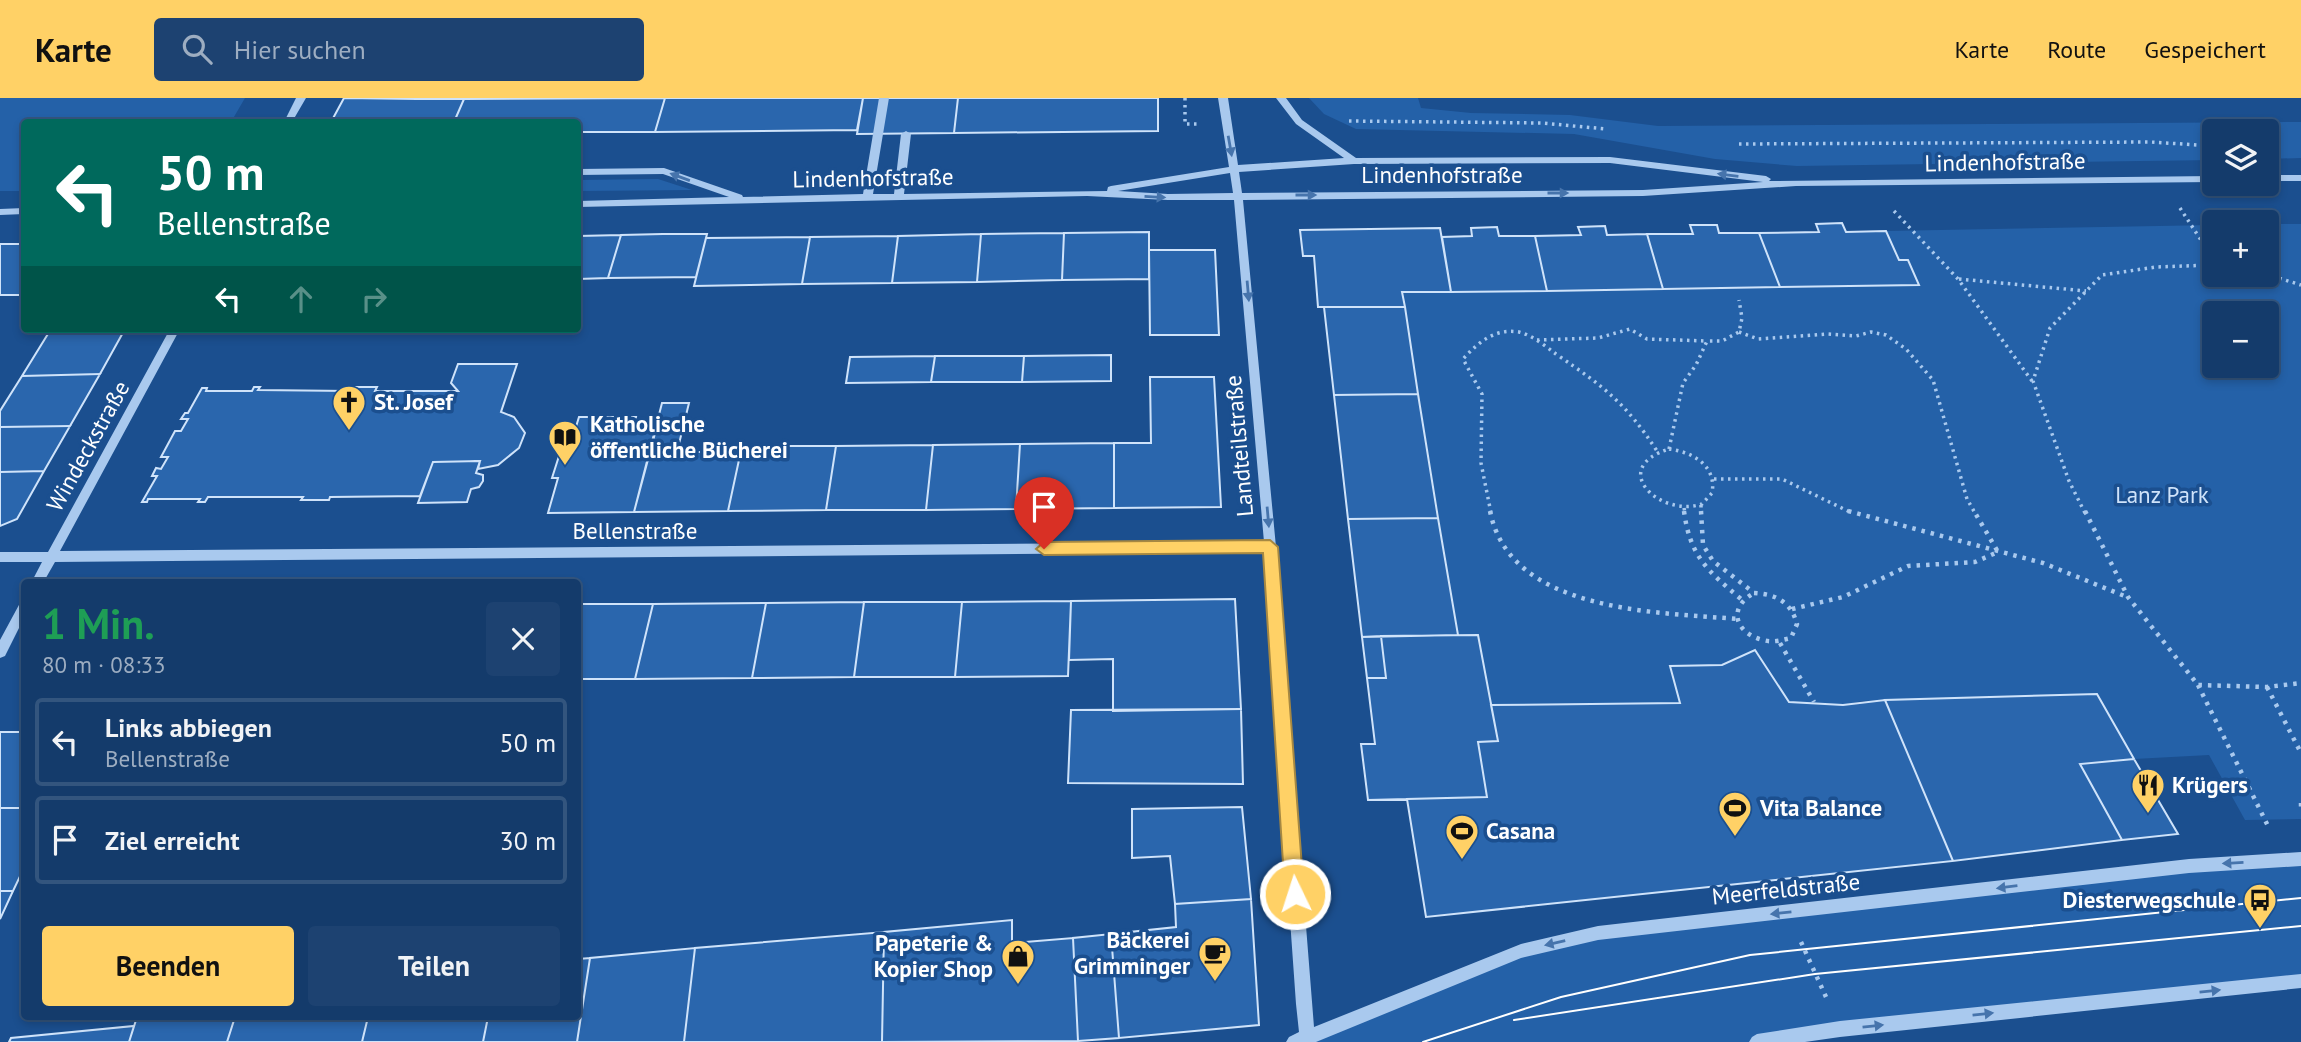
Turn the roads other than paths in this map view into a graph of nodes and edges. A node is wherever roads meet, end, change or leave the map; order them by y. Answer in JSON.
{"nodes":[{"id":1,"x":301,"y":98,"type":"edge"},
{"id":2,"x":884,"y":98,"type":"edge"},
{"id":3,"x":1223,"y":98,"type":"edge"},
{"id":4,"x":1281,"y":98,"type":"edge"},
{"id":5,"x":290,"y":119,"type":"edge"},
{"id":6,"x":906,"y":134,"type":"dead end"},
{"id":7,"x":1354,"y":161,"type":"junction"},
{"id":8,"x":1234,"y":169,"type":"junction"},
{"id":9,"x":581,"y":172,"type":"edge"},
{"id":10,"x":2279,"y":178,"type":"edge"},
{"id":11,"x":2301,"y":178,"type":"edge"},
{"id":12,"x":2202,"y":179,"type":"edge"},
{"id":13,"x":1796,"y":183,"type":"junction"},
{"id":14,"x":1087,"y":193,"type":"junction"},
{"id":15,"x":899,"y":196,"type":"junction"},
{"id":16,"x":1238,"y":196,"type":"junction"},
{"id":17,"x":868,"y":197,"type":"junction"},
{"id":18,"x":745,"y":200,"type":"junction"},
{"id":19,"x":581,"y":204,"type":"edge"},
{"id":20,"x":21,"y":211,"type":"edge"},
{"id":21,"x":0,"y":212,"type":"edge"},
{"id":22,"x":173,"y":333,"type":"edge"},
{"id":23,"x":1270,"y":547,"type":"junction"},
{"id":24,"x":0,"y":556,"type":"edge"},
{"id":25,"x":52,"y":556,"type":"junction"},
{"id":26,"x":39,"y":579,"type":"edge"},
{"id":27,"x":21,"y":613,"type":"edge"},
{"id":28,"x":0,"y":652,"type":"edge"},
{"id":29,"x":2301,"y":859,"type":"edge"},
{"id":30,"x":2301,"y":981,"type":"edge"},
{"id":31,"x":1303,"y":1040,"type":"edge"},
{"id":32,"x":1757,"y":1042,"type":"edge"}],
"edges":[{"from":1,"to":5,"type":"street"},
{"from":2,"to":17,"type":"street"},
{"from":3,"to":8,"type":"street","name":"Landteilstraße","one_way":true},
{"from":4,"to":7,"type":"street"},
{"from":6,"to":15,"type":"street"},
{"from":7,"to":8,"type":"street","name":"Lindenhofstraße"},
{"from":13,"to":7,"type":"street","name":"Lindenhofstraße","one_way":true},
{"from":8,"to":14,"type":"street","name":"Lindenhofstraße"},
{"from":8,"to":16,"type":"street","name":"Landteilstraße"},
{"from":18,"to":9,"type":"street","name":"Lindenhofstraße","one_way":true},
{"from":10,"to":11,"type":"street"},
{"from":12,"to":13,"type":"street","name":"Lindenhofstraße"},
{"from":16,"to":13,"type":"street","name":"Lindenhofstraße","one_way":true},
{"from":14,"to":15,"type":"street","name":"Lindenhofstraße"},
{"from":14,"to":16,"type":"street","name":"Lindenhofstraße","one_way":true},
{"from":15,"to":17,"type":"street","name":"Lindenhofstraße"},
{"from":16,"to":23,"type":"street","name":"Landteilstraße","one_way":true},
{"from":17,"to":18,"type":"street","name":"Lindenhofstraße"},
{"from":18,"to":19,"type":"street","name":"Lindenhofstraße"},
{"from":20,"to":21,"type":"street"},
{"from":22,"to":25,"type":"street","name":"Windeckstraße"},
{"from":23,"to":25,"type":"street","name":"Bellenstraße"},
{"from":23,"to":31,"type":"street","name":"Landteilstraße"},
{"from":24,"to":25,"type":"street","name":"Bellenstraße"},
{"from":25,"to":26,"type":"street","name":"Windeckstraße"},
{"from":27,"to":28,"type":"street"},
{"from":29,"to":31,"type":"street","name":"Meerfeldstraße","one_way":true},
{"from":32,"to":30,"type":"street","one_way":true}]}
